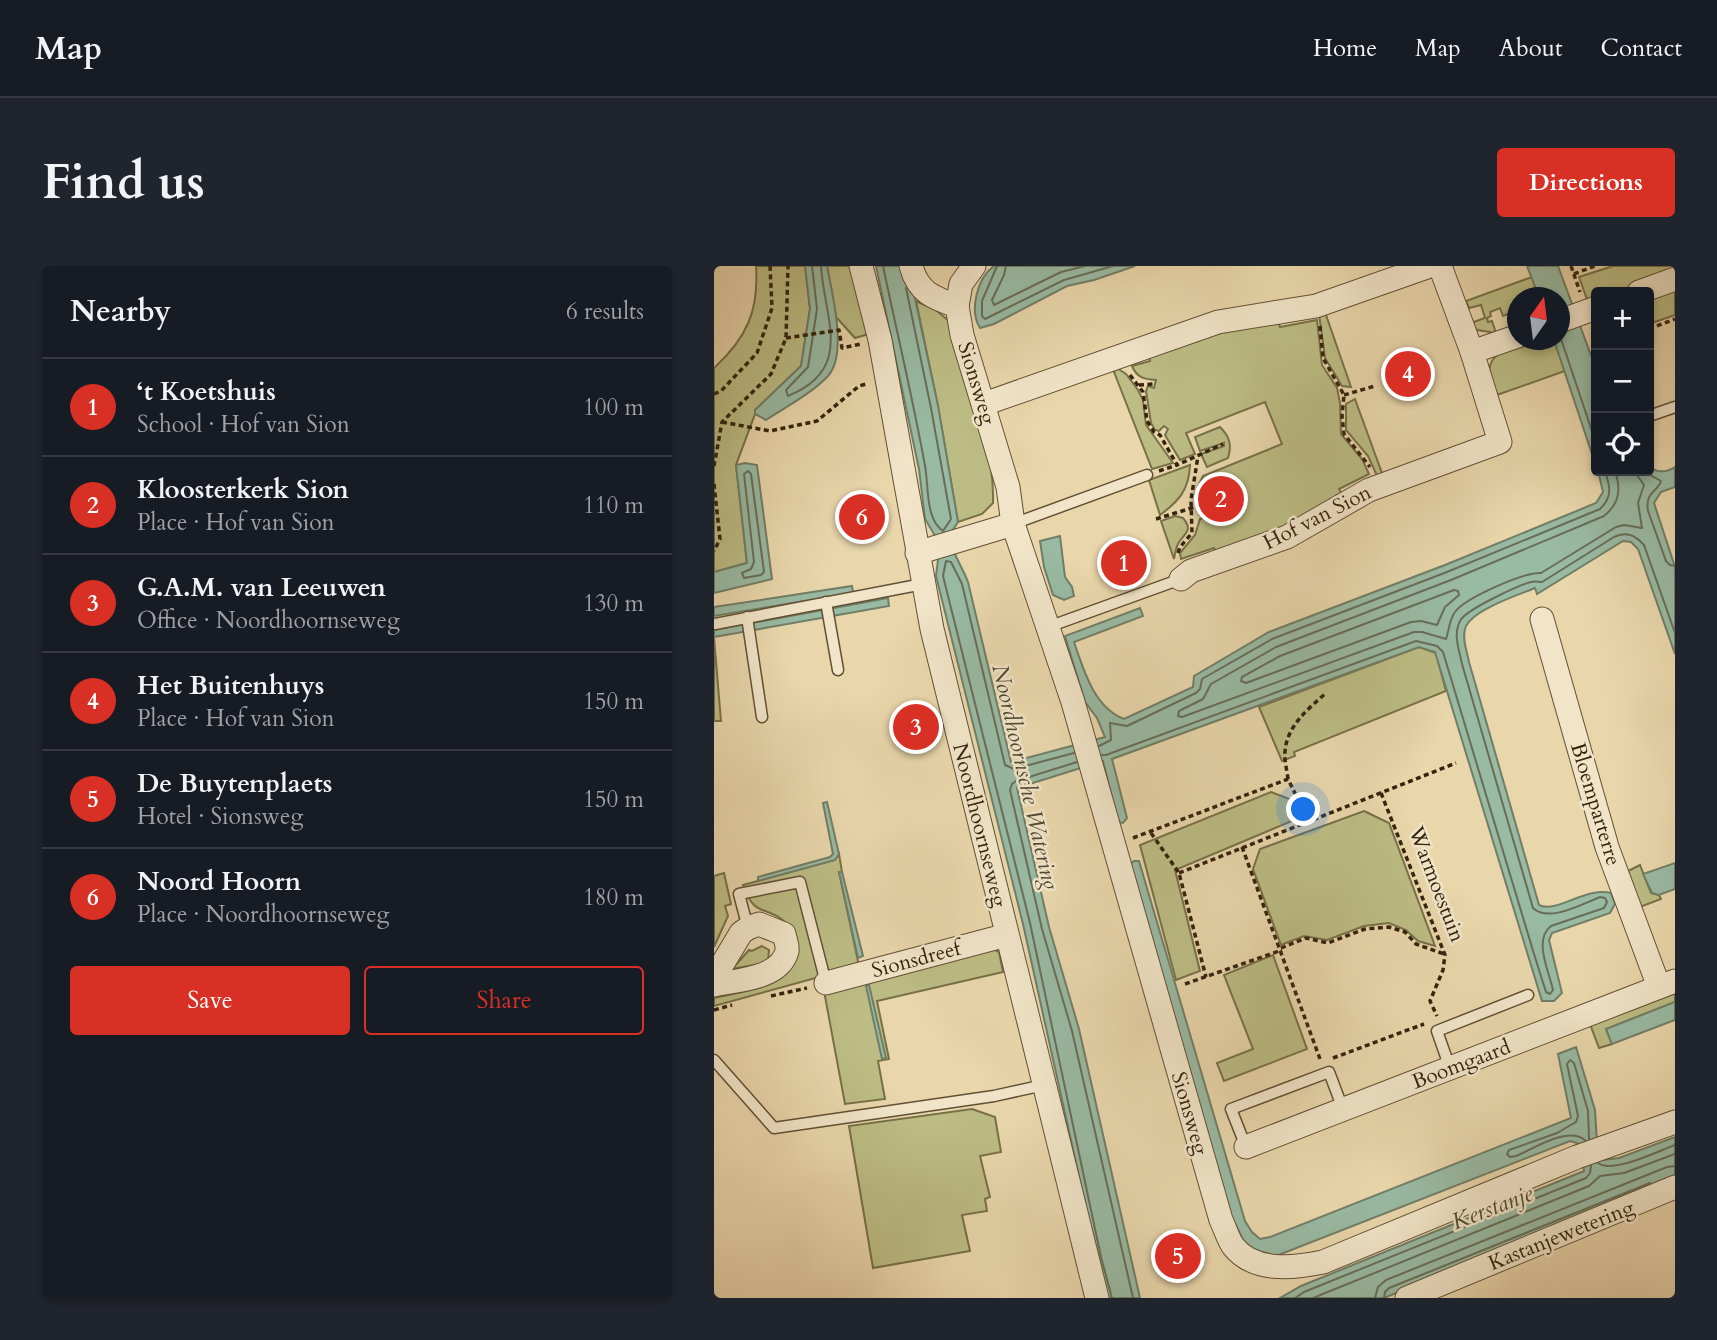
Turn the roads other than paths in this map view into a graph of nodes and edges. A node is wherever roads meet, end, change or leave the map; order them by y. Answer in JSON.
{"nodes":[{"id":1,"x":861,"y":266,"type":"edge"},
{"id":2,"x":911,"y":266,"type":"edge"},
{"id":3,"x":974,"y":266,"type":"edge"},
{"id":4,"x":1430,"y":266,"type":"edge"},
{"id":5,"x":1440,"y":266,"type":"edge"},
{"id":6,"x":1675,"y":279,"type":"edge"},
{"id":7,"x":1653,"y":287,"type":"edge"},
{"id":8,"x":957,"y":306,"type":"junction"},
{"id":9,"x":1589,"y":310,"type":"edge"},
{"id":10,"x":1570,"y":317,"type":"edge"},
{"id":11,"x":1507,"y":340,"type":"edge"},
{"id":12,"x":1472,"y":352,"type":"junction"},
{"id":13,"x":984,"y":404,"type":"junction"},
{"id":14,"x":1675,"y":407,"type":"edge"},
{"id":15,"x":1654,"y":414,"type":"edge"},
{"id":16,"x":1147,"y":475,"type":"dead end"},
{"id":17,"x":1013,"y":524,"type":"junction"},
{"id":18,"x":935,"y":547,"type":"junction"},
{"id":19,"x":1182,"y":577,"type":"joint"},
{"id":20,"x":923,"y":584,"type":"junction"},
{"id":21,"x":826,"y":604,"type":"junction"},
{"id":22,"x":747,"y":619,"type":"junction"},
{"id":23,"x":1542,"y":619,"type":"dead end"},
{"id":24,"x":715,"y":624,"type":"edge"},
{"id":25,"x":1048,"y":627,"type":"junction"},
{"id":26,"x":838,"y":670,"type":"dead end"},
{"id":27,"x":762,"y":717,"type":"dead end"},
{"id":28,"x":748,"y":928,"type":"junction"},
{"id":29,"x":1007,"y":935,"type":"junction"},
{"id":30,"x":714,"y":978,"type":"edge"},
{"id":31,"x":826,"y":983,"type":"joint"},
{"id":32,"x":1667,"y":984,"type":"edge"},
{"id":33,"x":714,"y":985,"type":"edge"},
{"id":34,"x":1528,"y":995,"type":"dead end"},
{"id":35,"x":714,"y":1060,"type":"edge"},
{"id":36,"x":1450,"y":1068,"type":"junction"},
{"id":37,"x":1044,"y":1085,"type":"junction"},
{"id":38,"x":1343,"y":1109,"type":"junction"},
{"id":39,"x":1675,"y":1122,"type":"edge"},
{"id":40,"x":1246,"y":1147,"type":"joint"},
{"id":41,"x":1675,"y":1187,"type":"edge"},
{"id":42,"x":1097,"y":1298,"type":"edge"},
{"id":43,"x":1407,"y":1298,"type":"edge"}],
"edges":[{"from":1,"to":18,"type":"street","name":"Noordhoornseweg"},
{"from":2,"to":8,"type":"street"},
{"from":3,"to":8,"type":"street"},
{"from":4,"to":13,"type":"street"},
{"from":5,"to":12,"type":"street","name":"Hof van Sion"},
{"from":6,"to":7,"type":"street"},
{"from":8,"to":13,"type":"street","name":"Sionsweg"},
{"from":9,"to":10,"type":"street"},
{"from":11,"to":12,"type":"street"},
{"from":12,"to":19,"type":"street","name":"Hof van Sion"},
{"from":13,"to":17,"type":"street","name":"Sionsweg"},
{"from":14,"to":15,"type":"lane"},
{"from":16,"to":17,"type":"lane"},
{"from":17,"to":18,"type":"street"},
{"from":17,"to":25,"type":"street","name":"Sionsweg"},
{"from":18,"to":20,"type":"street","name":"Noordhoornseweg"},
{"from":19,"to":25,"type":"lane","name":"Hof van Sion"},
{"from":20,"to":21,"type":"lane"},
{"from":20,"to":29,"type":"street","name":"Noordhoornseweg"},
{"from":21,"to":22,"type":"lane"},
{"from":21,"to":26,"type":"lane"},
{"from":22,"to":24,"type":"lane"},
{"from":22,"to":27,"type":"lane"},
{"from":23,"to":32,"type":"street","name":"Bloemparterre"},
{"from":25,"to":39,"type":"street","name":"Sionsweg"},
{"from":28,"to":30,"type":"street"},
{"from":28,"to":31,"type":"lane"},
{"from":28,"to":33,"type":"street"},
{"from":29,"to":31,"type":"street","name":"Sionsdreef"},
{"from":29,"to":37,"type":"street","name":"Noordhoornseweg"},
{"from":32,"to":36,"type":"street","name":"Boomgaard"},
{"from":34,"to":36,"type":"lane"},
{"from":35,"to":37,"type":"lane"},
{"from":36,"to":38,"type":"street","name":"Boomgaard"},
{"from":37,"to":42,"type":"street","name":"Noordhoornseweg"},
{"from":38,"to":40,"type":"street","name":"Boomgaard"},
{"from":38,"to":40,"type":"lane"},
{"from":41,"to":43,"type":"street","name":"Kastanjewetering"}]}
